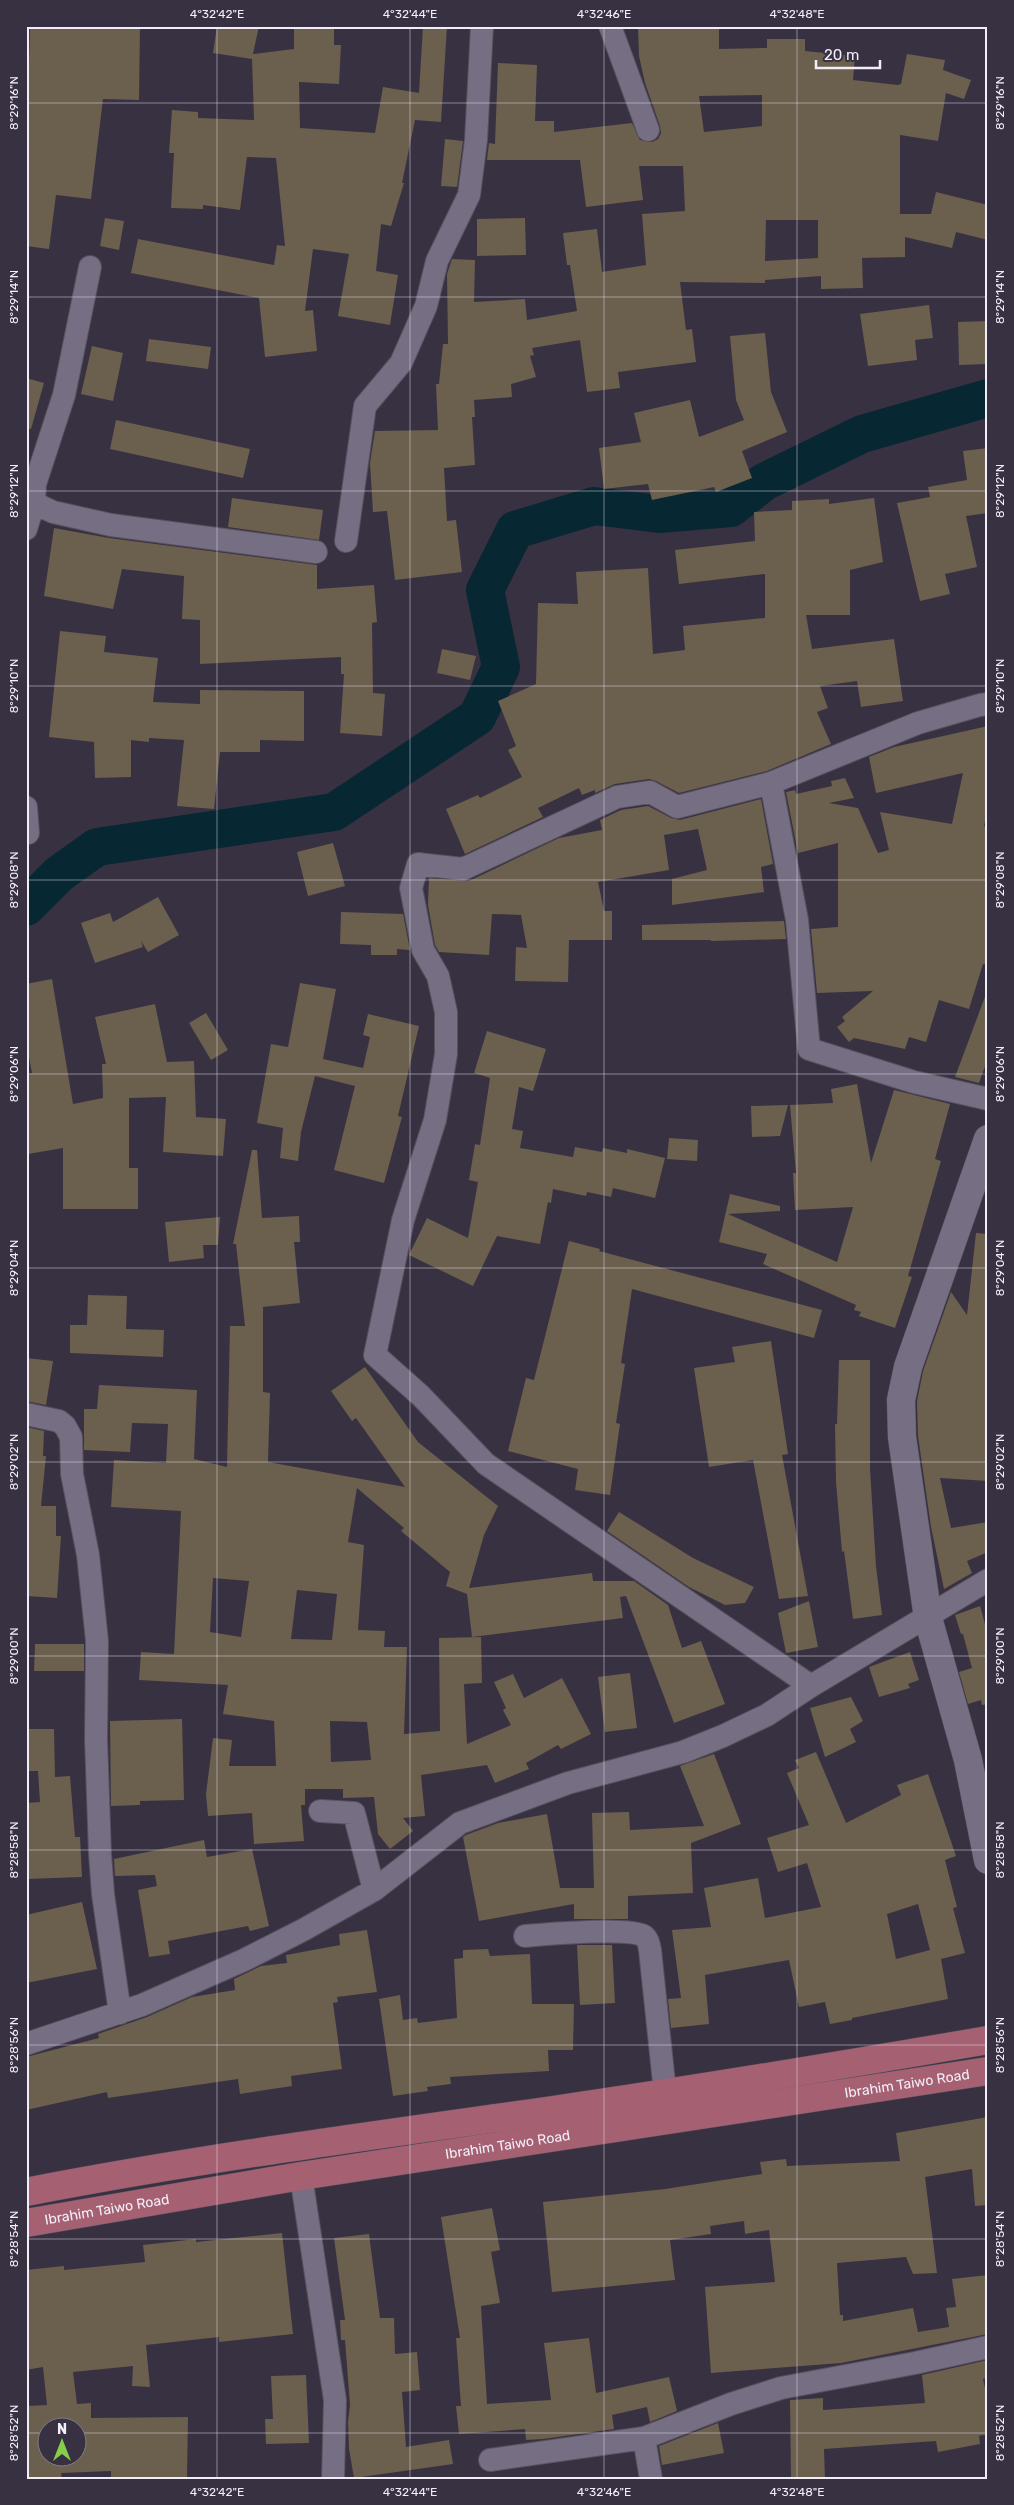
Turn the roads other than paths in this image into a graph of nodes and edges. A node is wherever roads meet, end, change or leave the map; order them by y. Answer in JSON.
{"nodes":[{"id":1,"x":482,"y":26,"type":"edge"},
{"id":2,"x":610,"y":26,"type":"edge"},
{"id":3,"x":648,"y":130,"type":"dead end"},
{"id":4,"x":90,"y":267,"type":"dead end"},
{"id":5,"x":30,"y":502,"type":"edge"},
{"id":6,"x":26,"y":529,"type":"edge"},
{"id":7,"x":346,"y":541,"type":"dead end"},
{"id":8,"x":316,"y":552,"type":"dead end"},
{"id":9,"x":988,"y":704,"type":"edge"},
{"id":10,"x":771,"y":784,"type":"junction"},
{"id":11,"x":26,"y":807,"type":"edge"},
{"id":12,"x":28,"y":833,"type":"dead end"},
{"id":13,"x":988,"y":1098,"type":"edge"},
{"id":14,"x":988,"y":1139,"type":"edge"},
{"id":15,"x":26,"y":1414,"type":"edge"},
{"id":16,"x":988,"y":1580,"type":"edge"},
{"id":17,"x":928,"y":1618,"type":"junction"},
{"id":18,"x":811,"y":1686,"type":"junction"},
{"id":19,"x":320,"y":1810,"type":"dead end"},
{"id":20,"x":988,"y":1860,"type":"edge"},
{"id":21,"x":374,"y":1890,"type":"junction"},
{"id":22,"x":525,"y":1936,"type":"dead end"},
{"id":23,"x":120,"y":2013,"type":"junction"},
{"id":24,"x":988,"y":2040,"type":"edge"},
{"id":25,"x":26,"y":2044,"type":"edge"},
{"id":26,"x":988,"y":2070,"type":"edge"},
{"id":27,"x":665,"y":2092,"type":"junction"},
{"id":28,"x":301,"y":2176,"type":"junction"},
{"id":29,"x":26,"y":2192,"type":"edge"},
{"id":30,"x":26,"y":2223,"type":"edge"},
{"id":31,"x":988,"y":2347,"type":"edge"},
{"id":32,"x":644,"y":2438,"type":"junction"},
{"id":33,"x":490,"y":2460,"type":"dead end"},
{"id":34,"x":333,"y":2479,"type":"edge"},
{"id":35,"x":650,"y":2479,"type":"edge"}],
"edges":[{"from":1,"to":7,"type":"street"},
{"from":2,"to":3,"type":"street"},
{"from":4,"to":5,"type":"street"},
{"from":5,"to":6,"type":"street"},
{"from":5,"to":8,"type":"street"},
{"from":9,"to":10,"type":"street"},
{"from":10,"to":13,"type":"street"},
{"from":10,"to":18,"type":"street"},
{"from":11,"to":12,"type":"street"},
{"from":14,"to":17,"type":"street"},
{"from":15,"to":23,"type":"street"},
{"from":16,"to":17,"type":"street"},
{"from":17,"to":18,"type":"street"},
{"from":17,"to":20,"type":"street"},
{"from":18,"to":21,"type":"street"},
{"from":19,"to":21,"type":"street"},
{"from":21,"to":23,"type":"street"},
{"from":22,"to":27,"type":"street"},
{"from":23,"to":25,"type":"street"},
{"from":24,"to":27,"type":"main road","name":"Ibrahim Taiwo Road"},
{"from":26,"to":28,"type":"main road","name":"Ibrahim Taiwo Road"},
{"from":27,"to":29,"type":"main road","name":"Ibrahim Taiwo Road"},
{"from":28,"to":30,"type":"main road","name":"Ibrahim Taiwo Road"},
{"from":28,"to":34,"type":"street"},
{"from":31,"to":32,"type":"street"},
{"from":32,"to":33,"type":"street"},
{"from":32,"to":35,"type":"street"}]}
